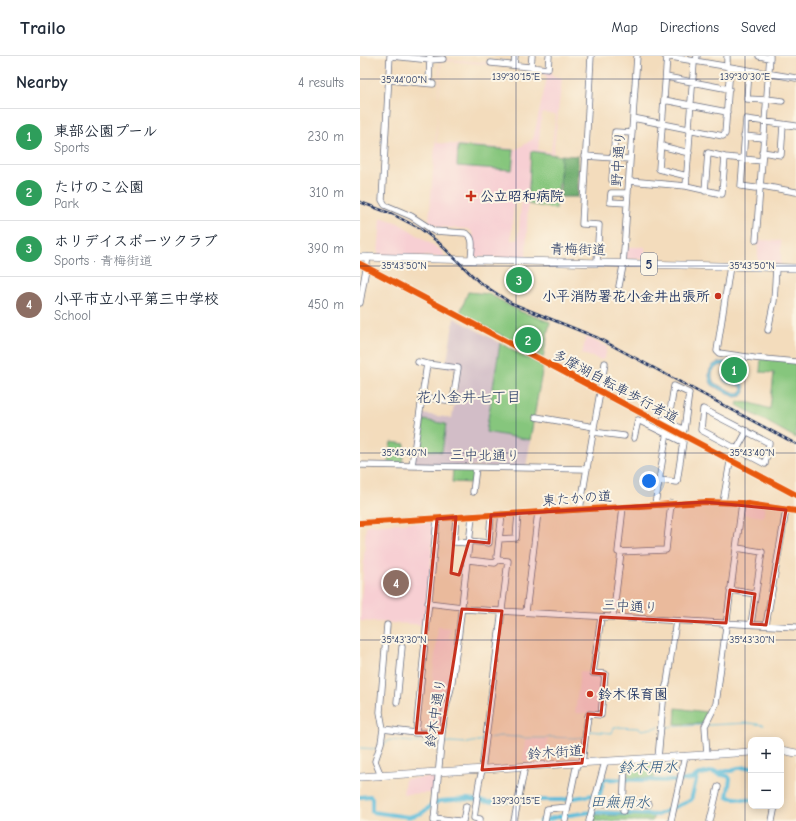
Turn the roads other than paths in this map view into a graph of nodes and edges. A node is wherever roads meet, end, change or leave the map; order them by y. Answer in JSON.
{"nodes":[{"id":1,"x":391,"y":56,"type":"edge"},
{"id":2,"x":497,"y":56,"type":"edge"},
{"id":3,"x":515,"y":56,"type":"edge"},
{"id":4,"x":532,"y":56,"type":"edge"},
{"id":5,"x":549,"y":56,"type":"edge"},
{"id":6,"x":591,"y":56,"type":"edge"},
{"id":7,"x":637,"y":56,"type":"edge"},
{"id":8,"x":667,"y":56,"type":"edge"},
{"id":9,"x":727,"y":56,"type":"edge"},
{"id":10,"x":759,"y":56,"type":"edge"},
{"id":11,"x":770,"y":57,"type":"edge"},
{"id":12,"x":430,"y":58,"type":"edge"},
{"id":13,"x":442,"y":59,"type":"dead end"},
{"id":14,"x":696,"y":59,"type":"edge"},
{"id":15,"x":514,"y":65,"type":"junction"},
{"id":16,"x":531,"y":67,"type":"junction"},
{"id":17,"x":729,"y":67,"type":"junction"},
{"id":18,"x":749,"y":70,"type":"junction"},
{"id":19,"x":769,"y":74,"type":"junction"},
{"id":20,"x":666,"y":77,"type":"junction"},
{"id":21,"x":796,"y":78,"type":"edge"},
{"id":22,"x":389,"y":80,"type":"junction"},
{"id":23,"x":693,"y":82,"type":"junction"},
{"id":24,"x":729,"y":89,"type":"junction"},
{"id":25,"x":664,"y":100,"type":"junction"},
{"id":26,"x":767,"y":100,"type":"junction"},
{"id":27,"x":782,"y":101,"type":"dead end"},
{"id":28,"x":691,"y":105,"type":"junction"},
{"id":29,"x":727,"y":112,"type":"junction"},
{"id":30,"x":633,"y":118,"type":"junction"},
{"id":31,"x":765,"y":122,"type":"junction"},
{"id":32,"x":662,"y":124,"type":"junction"},
{"id":33,"x":783,"y":125,"type":"junction"},
{"id":34,"x":796,"y":126,"type":"edge"},
{"id":35,"x":689,"y":129,"type":"junction"},
{"id":36,"x":632,"y":133,"type":"junction"},
{"id":37,"x":744,"y":136,"type":"junction"},
{"id":38,"x":764,"y":138,"type":"junction"},
{"id":39,"x":661,"y":146,"type":"junction"},
{"id":40,"x":762,"y":152,"type":"junction"},
{"id":41,"x":688,"y":153,"type":"junction"},
{"id":42,"x":585,"y":156,"type":"junction"},
{"id":43,"x":725,"y":157,"type":"junction"},
{"id":44,"x":613,"y":158,"type":"junction"},
{"id":45,"x":630,"y":159,"type":"junction"},
{"id":46,"x":742,"y":159,"type":"junction"},
{"id":47,"x":762,"y":161,"type":"junction"},
{"id":48,"x":687,"y":176,"type":"junction"},
{"id":49,"x":612,"y":180,"type":"dead end"},
{"id":50,"x":628,"y":181,"type":"junction"},
{"id":51,"x":686,"y":186,"type":"junction"},
{"id":52,"x":760,"y":187,"type":"junction"},
{"id":53,"x":705,"y":190,"type":"junction"},
{"id":54,"x":796,"y":192,"type":"edge"},
{"id":55,"x":628,"y":193,"type":"junction"},
{"id":56,"x":627,"y":203,"type":"junction"},
{"id":57,"x":756,"y":240,"type":"dead end"},
{"id":58,"x":364,"y":257,"type":"edge"},
{"id":59,"x":471,"y":260,"type":"junction"},
{"id":60,"x":597,"y":262,"type":"junction"},
{"id":61,"x":623,"y":263,"type":"junction"},
{"id":62,"x":730,"y":266,"type":"junction"},
{"id":63,"x":776,"y":268,"type":"junction"},
{"id":64,"x":796,"y":268,"type":"edge"},
{"id":65,"x":619,"y":286,"type":"dead end"},
{"id":66,"x":360,"y":303,"type":"edge"},
{"id":67,"x":768,"y":330,"type":"dead end"},
{"id":68,"x":418,"y":362,"type":"dead end"},
{"id":69,"x":796,"y":362,"type":"edge"},
{"id":70,"x":606,"y":363,"type":"dead end"},
{"id":71,"x":427,"y":364,"type":"junction"},
{"id":72,"x":422,"y":397,"type":"junction"},
{"id":73,"x":536,"y":417,"type":"dead end"},
{"id":74,"x":665,"y":420,"type":"junction"},
{"id":75,"x":593,"y":429,"type":"junction"},
{"id":76,"x":747,"y":431,"type":"junction"},
{"id":77,"x":666,"y":435,"type":"junction"},
{"id":78,"x":624,"y":436,"type":"dead end"},
{"id":79,"x":634,"y":438,"type":"dead end"},
{"id":80,"x":737,"y":450,"type":"junction"},
{"id":81,"x":360,"y":465,"type":"edge"},
{"id":82,"x":412,"y":465,"type":"junction"},
{"id":83,"x":476,"y":468,"type":"junction"},
{"id":84,"x":586,"y":469,"type":"junction"},
{"id":85,"x":659,"y":480,"type":"junction"},
{"id":86,"x":473,"y":492,"type":"dead end"},
{"id":87,"x":723,"y":502,"type":"junction"},
{"id":88,"x":742,"y":503,"type":"junction"},
{"id":89,"x":655,"y":504,"type":"junction"},
{"id":90,"x":671,"y":504,"type":"junction"},
{"id":91,"x":623,"y":507,"type":"junction"},
{"id":92,"x":580,"y":509,"type":"junction"},
{"id":93,"x":786,"y":510,"type":"junction"},
{"id":94,"x":796,"y":511,"type":"edge"},
{"id":95,"x":538,"y":512,"type":"junction"},
{"id":96,"x":502,"y":514,"type":"junction"},
{"id":97,"x":518,"y":514,"type":"junction"},
{"id":98,"x":491,"y":515,"type":"junction"},
{"id":99,"x":456,"y":517,"type":"junction"},
{"id":100,"x":472,"y":517,"type":"junction"},
{"id":101,"x":437,"y":519,"type":"junction"},
{"id":102,"x":360,"y":523,"type":"edge"},
{"id":103,"x":499,"y":539,"type":"junction"},
{"id":104,"x":469,"y":542,"type":"junction"},
{"id":105,"x":737,"y":548,"type":"junction"},
{"id":106,"x":621,"y":552,"type":"junction"},
{"id":107,"x":468,"y":560,"type":"junction"},
{"id":108,"x":498,"y":560,"type":"junction"},
{"id":109,"x":730,"y":590,"type":"junction"},
{"id":110,"x":755,"y":594,"type":"junction"},
{"id":111,"x":428,"y":603,"type":"junction"},
{"id":112,"x":462,"y":608,"type":"junction"},
{"id":113,"x":502,"y":611,"type":"junction"},
{"id":114,"x":526,"y":612,"type":"junction"},
{"id":115,"x":601,"y":617,"type":"junction"},
{"id":116,"x":613,"y":617,"type":"junction"},
{"id":117,"x":676,"y":620,"type":"junction"},
{"id":118,"x":726,"y":623,"type":"junction"},
{"id":119,"x":751,"y":624,"type":"junction"},
{"id":120,"x":387,"y":625,"type":"dead end"},
{"id":121,"x":766,"y":625,"type":"junction"},
{"id":122,"x":796,"y":627,"type":"edge"},
{"id":123,"x":402,"y":647,"type":"dead end"},
{"id":124,"x":397,"y":702,"type":"dead end"},
{"id":125,"x":383,"y":729,"type":"junction"},
{"id":126,"x":416,"y":733,"type":"junction"},
{"id":127,"x":442,"y":733,"type":"junction"},
{"id":128,"x":784,"y":751,"type":"edge"},
{"id":129,"x":748,"y":752,"type":"edge"},
{"id":130,"x":796,"y":753,"type":"edge"},
{"id":131,"x":707,"y":755,"type":"junction"},
{"id":132,"x":685,"y":756,"type":"junction"},
{"id":133,"x":658,"y":758,"type":"junction"},
{"id":134,"x":626,"y":760,"type":"junction"},
{"id":135,"x":605,"y":762,"type":"junction"},
{"id":136,"x":579,"y":763,"type":"junction"},
{"id":137,"x":525,"y":766,"type":"junction"},
{"id":138,"x":482,"y":770,"type":"junction"},
{"id":139,"x":439,"y":772,"type":"junction"},
{"id":140,"x":381,"y":776,"type":"junction"},
{"id":141,"x":360,"y":777,"type":"edge"},
{"id":142,"x":718,"y":787,"type":"dead end"},
{"id":143,"x":596,"y":798,"type":"junction"},
{"id":144,"x":623,"y":804,"type":"junction"},
{"id":145,"x":649,"y":804,"type":"dead end"},
{"id":146,"x":466,"y":806,"type":"dead end"},
{"id":147,"x":774,"y":809,"type":"edge"},
{"id":148,"x":568,"y":810,"type":"edge"},
{"id":149,"x":623,"y":811,"type":"dead end"},
{"id":150,"x":545,"y":819,"type":"edge"},
{"id":151,"x":434,"y":820,"type":"edge"},
{"id":152,"x":459,"y":821,"type":"edge"},
{"id":153,"x":463,"y":821,"type":"edge"},
{"id":154,"x":479,"y":821,"type":"edge"},
{"id":155,"x":514,"y":821,"type":"edge"},
{"id":156,"x":589,"y":821,"type":"edge"},
{"id":157,"x":670,"y":821,"type":"edge"},
{"id":158,"x":710,"y":821,"type":"edge"},
{"id":159,"x":772,"y":821,"type":"edge"}],
"edges":[{"from":1,"to":12,"type":"street"},
{"from":1,"to":22,"type":"street"},
{"from":2,"to":15,"type":"street"},
{"from":3,"to":15,"type":"street"},
{"from":4,"to":16,"type":"street"},
{"from":5,"to":16,"type":"street"},
{"from":6,"to":42,"type":"street"},
{"from":7,"to":30,"type":"street","name":"野中通り"},
{"from":8,"to":14,"type":"street"},
{"from":8,"to":20,"type":"street"},
{"from":9,"to":17,"type":"street"},
{"from":10,"to":11,"type":"street"},
{"from":11,"to":19,"type":"street"},
{"from":12,"to":13,"type":"street"},
{"from":12,"to":22,"type":"street"},
{"from":14,"to":17,"type":"street"},
{"from":14,"to":23,"type":"street"},
{"from":15,"to":16,"type":"street"},
{"from":17,"to":18,"type":"street"},
{"from":17,"to":24,"type":"street"},
{"from":18,"to":19,"type":"street"},
{"from":18,"to":26,"type":"street"},
{"from":19,"to":21,"type":"street"},
{"from":19,"to":26,"type":"street"},
{"from":20,"to":23,"type":"street"},
{"from":20,"to":25,"type":"street"},
{"from":22,"to":59,"type":"street"},
{"from":23,"to":24,"type":"street"},
{"from":23,"to":28,"type":"street"},
{"from":24,"to":29,"type":"street"},
{"from":25,"to":28,"type":"street"},
{"from":25,"to":32,"type":"street"},
{"from":26,"to":27,"type":"street"},
{"from":26,"to":31,"type":"street"},
{"from":28,"to":29,"type":"street"},
{"from":28,"to":35,"type":"street"},
{"from":29,"to":35,"type":"street"},
{"from":30,"to":32,"type":"street"},
{"from":30,"to":36,"type":"street","name":"野中通り"},
{"from":31,"to":33,"type":"street"},
{"from":31,"to":37,"type":"street"},
{"from":31,"to":38,"type":"street"},
{"from":32,"to":35,"type":"street"},
{"from":32,"to":39,"type":"street"},
{"from":33,"to":34,"type":"street"},
{"from":33,"to":40,"type":"street"},
{"from":35,"to":41,"type":"street"},
{"from":36,"to":44,"type":"street"},
{"from":36,"to":45,"type":"street","name":"野中通り"},
{"from":37,"to":38,"type":"street"},
{"from":37,"to":46,"type":"street"},
{"from":38,"to":40,"type":"street"},
{"from":39,"to":41,"type":"street"},
{"from":39,"to":48,"type":"street"},
{"from":40,"to":47,"type":"street"},
{"from":41,"to":48,"type":"street"},
{"from":42,"to":44,"type":"street"},
{"from":42,"to":60,"type":"street"},
{"from":43,"to":46,"type":"street"},
{"from":43,"to":53,"type":"street"},
{"from":43,"to":53,"type":"street"},
{"from":44,"to":45,"type":"street"},
{"from":44,"to":49,"type":"street"},
{"from":45,"to":50,"type":"street","name":"野中通り"},
{"from":46,"to":47,"type":"street"},
{"from":46,"to":52,"type":"street"},
{"from":47,"to":52,"type":"street"},
{"from":48,"to":51,"type":"street"},
{"from":50,"to":51,"type":"street"},
{"from":50,"to":55,"type":"street","name":"野中通り"},
{"from":51,"to":53,"type":"street"},
{"from":52,"to":54,"type":"street"},
{"from":52,"to":57,"type":"street"},
{"from":55,"to":56,"type":"street","name":"野中通り"},
{"from":55,"to":56,"type":"street"},
{"from":56,"to":61,"type":"street","name":"野中通り"},
{"from":58,"to":59,"type":"main road","name":"青梅街道","number":"5"},
{"from":58,"to":66,"type":"street"},
{"from":59,"to":60,"type":"main road","name":"青梅街道","number":"5"},
{"from":60,"to":61,"type":"main road","name":"青梅街道","number":"5"},
{"from":61,"to":62,"type":"main road","name":"青梅街道","number":"5"},
{"from":61,"to":65,"type":"street","name":"野中通り"},
{"from":62,"to":63,"type":"main road","name":"青梅街道","number":"5"},
{"from":62,"to":69,"type":"street"},
{"from":63,"to":64,"type":"main road","name":"青梅街道","number":"5"},
{"from":63,"to":67,"type":"street"},
{"from":68,"to":71,"type":"street"},
{"from":70,"to":75,"type":"street"},
{"from":71,"to":72,"type":"street"},
{"from":71,"to":72,"type":"street"},
{"from":72,"to":82,"type":"street"},
{"from":73,"to":75,"type":"street"},
{"from":74,"to":74,"type":"street"},
{"from":74,"to":77,"type":"street"},
{"from":75,"to":78,"type":"street"},
{"from":75,"to":84,"type":"street"},
{"from":76,"to":80,"type":"street"},
{"from":76,"to":80,"type":"street"},
{"from":76,"to":80,"type":"street"},
{"from":77,"to":79,"type":"street"},
{"from":77,"to":85,"type":"street"},
{"from":77,"to":85,"type":"street"},
{"from":80,"to":87,"type":"street"},
{"from":81,"to":82,"type":"street","name":"三中北通り"},
{"from":82,"to":83,"type":"street","name":"三中北通り"},
{"from":83,"to":84,"type":"street","name":"三中北通り"},
{"from":83,"to":86,"type":"street"},
{"from":84,"to":92,"type":"street"},
{"from":85,"to":89,"type":"street"},
{"from":87,"to":88,"type":"street","name":"東たかの道"},
{"from":87,"to":90,"type":"street","name":"東たかの道"},
{"from":88,"to":93,"type":"street","name":"東たかの道"},
{"from":88,"to":105,"type":"street"},
{"from":89,"to":90,"type":"street","name":"東たかの道"},
{"from":89,"to":91,"type":"street","name":"東たかの道"},
{"from":90,"to":106,"type":"street"},
{"from":91,"to":92,"type":"street","name":"東たかの道"},
{"from":91,"to":106,"type":"street"},
{"from":92,"to":95,"type":"street","name":"東たかの道"},
{"from":93,"to":94,"type":"street","name":"東たかの道"},
{"from":93,"to":121,"type":"street"},
{"from":95,"to":97,"type":"street","name":"東たかの道"},
{"from":95,"to":114,"type":"street"},
{"from":96,"to":97,"type":"street","name":"東たかの道"},
{"from":96,"to":98,"type":"street","name":"東たかの道"},
{"from":96,"to":103,"type":"street"},
{"from":97,"to":103,"type":"street"},
{"from":98,"to":100,"type":"street","name":"東たかの道"},
{"from":98,"to":104,"type":"street"},
{"from":99,"to":100,"type":"street","name":"東たかの道"},
{"from":99,"to":101,"type":"street","name":"東たかの道"},
{"from":99,"to":104,"type":"street"},
{"from":100,"to":104,"type":"street","name":"鈴木中通り"},
{"from":101,"to":102,"type":"street","name":"東たかの道"},
{"from":101,"to":111,"type":"street"},
{"from":103,"to":108,"type":"street"},
{"from":104,"to":107,"type":"street","name":"鈴木中通り"},
{"from":105,"to":109,"type":"street"},
{"from":105,"to":110,"type":"street"},
{"from":106,"to":116,"type":"street"},
{"from":107,"to":108,"type":"street"},
{"from":107,"to":112,"type":"street","name":"鈴木中通り"},
{"from":108,"to":113,"type":"street"},
{"from":109,"to":110,"type":"street"},
{"from":109,"to":118,"type":"street"},
{"from":110,"to":119,"type":"street"},
{"from":111,"to":112,"type":"street","name":"三中通り"},
{"from":111,"to":126,"type":"street"},
{"from":112,"to":113,"type":"street","name":"三中通り"},
{"from":112,"to":127,"type":"street","name":"鈴木中通り"},
{"from":113,"to":114,"type":"street","name":"三中通り"},
{"from":113,"to":138,"type":"street"},
{"from":114,"to":115,"type":"street","name":"三中通り"},
{"from":115,"to":116,"type":"street","name":"三中通り"},
{"from":115,"to":136,"type":"street"},
{"from":116,"to":117,"type":"street","name":"三中通り"},
{"from":117,"to":118,"type":"street","name":"三中通り"},
{"from":117,"to":133,"type":"street"},
{"from":118,"to":119,"type":"street","name":"三中通り"},
{"from":118,"to":131,"type":"street"},
{"from":119,"to":121,"type":"street","name":"三中通り"},
{"from":120,"to":125,"type":"street"},
{"from":121,"to":122,"type":"street","name":"三中通り"},
{"from":123,"to":124,"type":"street"},
{"from":125,"to":126,"type":"street"},
{"from":125,"to":140,"type":"street"},
{"from":126,"to":127,"type":"street"},
{"from":127,"to":139,"type":"street","name":"鈴木中通り"},
{"from":128,"to":130,"type":"main road"},
{"from":129,"to":131,"type":"main road","name":"鈴木街道"},
{"from":131,"to":132,"type":"main road","name":"鈴木街道"},
{"from":132,"to":133,"type":"main road","name":"鈴木街道"},
{"from":132,"to":157,"type":"street"},
{"from":133,"to":134,"type":"main road","name":"鈴木街道"},
{"from":134,"to":135,"type":"main road","name":"鈴木街道"},
{"from":134,"to":144,"type":"street"},
{"from":135,"to":136,"type":"main road","name":"鈴木街道"},
{"from":135,"to":143,"type":"street"},
{"from":136,"to":137,"type":"main road","name":"鈴木街道"},
{"from":136,"to":148,"type":"street"},
{"from":137,"to":138,"type":"main road","name":"鈴木街道"},
{"from":137,"to":155,"type":"street"},
{"from":138,"to":139,"type":"main road","name":"鈴木街道"},
{"from":138,"to":154,"type":"street"},
{"from":139,"to":140,"type":"main road","name":"鈴木街道"},
{"from":139,"to":151,"type":"street","name":"鈴木中通り"},
{"from":140,"to":141,"type":"main road","name":"鈴木街道"},
{"from":142,"to":158,"type":"street"},
{"from":143,"to":144,"type":"street"},
{"from":143,"to":156,"type":"street"},
{"from":144,"to":145,"type":"street"},
{"from":144,"to":149,"type":"street"},
{"from":146,"to":153,"type":"street"},
{"from":147,"to":159,"type":"street"},
{"from":148,"to":150,"type":"street"},
{"from":151,"to":152,"type":"street"}]}
